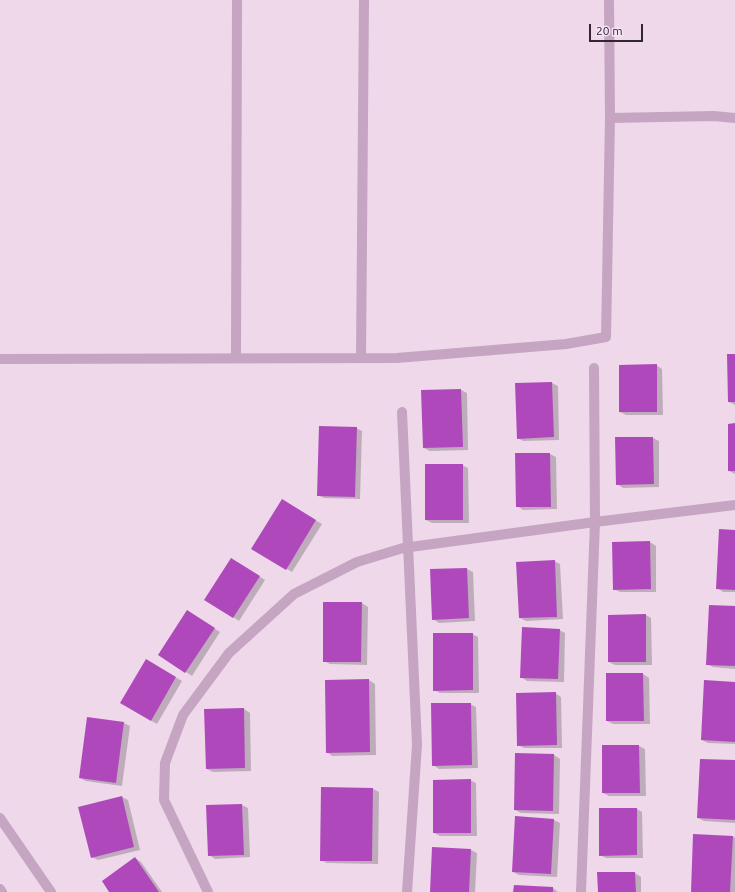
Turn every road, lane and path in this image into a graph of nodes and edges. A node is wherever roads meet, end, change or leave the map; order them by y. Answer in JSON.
{"nodes":[{"id":1,"x":237,"y":0,"type":"edge"},
{"id":2,"x":364,"y":0,"type":"edge"},
{"id":3,"x":609,"y":0,"type":"edge"},
{"id":4,"x":610,"y":118,"type":"junction"},
{"id":5,"x":735,"y":118,"type":"edge"},
{"id":6,"x":236,"y":358,"type":"junction"},
{"id":7,"x":361,"y":358,"type":"junction"},
{"id":8,"x":0,"y":359,"type":"edge"},
{"id":9,"x":594,"y":368,"type":"dead end"},
{"id":10,"x":402,"y":412,"type":"dead end"},
{"id":11,"x":735,"y":505,"type":"edge"},
{"id":12,"x":595,"y":522,"type":"junction"},
{"id":13,"x":408,"y":547,"type":"junction"},
{"id":14,"x":0,"y":818,"type":"edge"},
{"id":15,"x":0,"y":889,"type":"edge"},
{"id":16,"x":2,"y":892,"type":"edge"},
{"id":17,"x":50,"y":892,"type":"edge"},
{"id":18,"x":208,"y":892,"type":"edge"},
{"id":19,"x":407,"y":892,"type":"edge"},
{"id":20,"x":581,"y":892,"type":"edge"}],
"edges":[{"from":1,"to":6,"type":"street"},
{"from":2,"to":7,"type":"street"},
{"from":3,"to":4,"type":"street"},
{"from":4,"to":5,"type":"street"},
{"from":4,"to":7,"type":"street"},
{"from":6,"to":7,"type":"street"},
{"from":6,"to":8,"type":"street"},
{"from":9,"to":12,"type":"street"},
{"from":10,"to":13,"type":"street"},
{"from":11,"to":12,"type":"street"},
{"from":12,"to":13,"type":"street"},
{"from":12,"to":20,"type":"street"},
{"from":13,"to":18,"type":"street"},
{"from":13,"to":19,"type":"street"},
{"from":14,"to":17,"type":"street"},
{"from":15,"to":16,"type":"street"}]}
